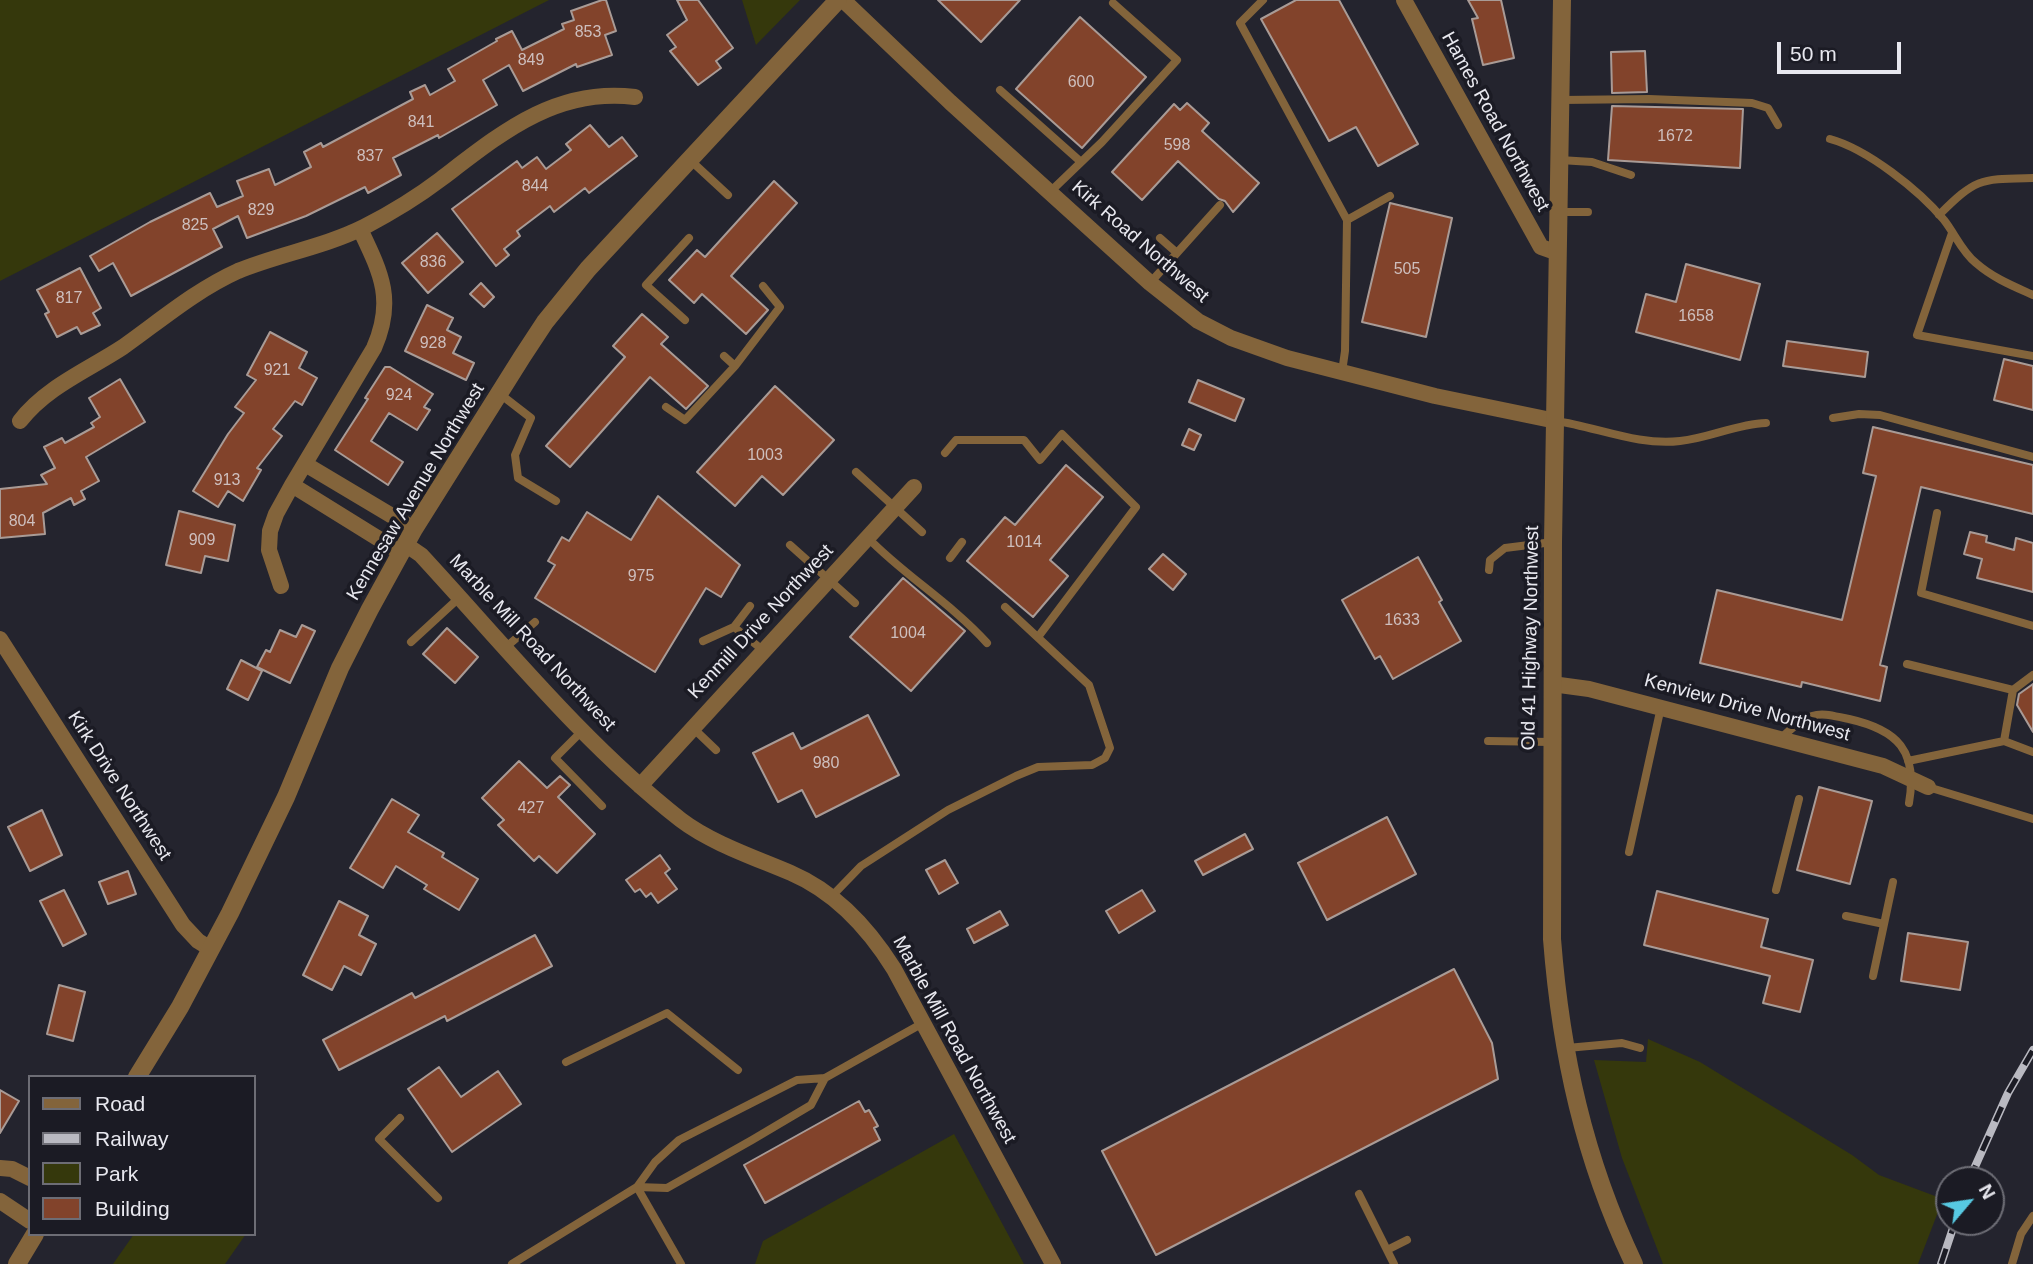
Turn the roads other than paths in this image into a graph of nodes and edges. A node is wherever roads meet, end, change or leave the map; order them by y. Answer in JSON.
{"nodes":[{"id":1,"x":840,"y":0,"type":"edge"},
{"id":2,"x":1263,"y":0,"type":"edge"},
{"id":3,"x":1404,"y":0,"type":"edge"},
{"id":4,"x":1562,"y":0,"type":"edge"},
{"id":5,"x":1113,"y":3,"type":"dead end"},
{"id":6,"x":1000,"y":90,"type":"dead end"},
{"id":7,"x":635,"y":97,"type":"dead end"},
{"id":8,"x":1561,"y":100,"type":"junction"},
{"id":9,"x":1778,"y":125,"type":"dead end"},
{"id":10,"x":1830,"y":139,"type":"dead end"},
{"id":11,"x":688,"y":159,"type":"junction"},
{"id":12,"x":1560,"y":160,"type":"junction"},
{"id":13,"x":1082,"y":162,"type":"junction"},
{"id":14,"x":1631,"y":175,"type":"dead end"},
{"id":15,"x":2033,"y":178,"type":"edge"},
{"id":16,"x":1050,"y":192,"type":"junction"},
{"id":17,"x":728,"y":195,"type":"dead end"},
{"id":18,"x":1390,"y":196,"type":"dead end"},
{"id":19,"x":1220,"y":205,"type":"dead end"},
{"id":20,"x":1559,"y":212,"type":"junction"},
{"id":21,"x":1588,"y":212,"type":"dead end"},
{"id":22,"x":1939,"y":215,"type":"junction"},
{"id":23,"x":1347,"y":220,"type":"junction"},
{"id":24,"x":360,"y":229,"type":"junction"},
{"id":25,"x":1952,"y":233,"type":"junction"},
{"id":26,"x":689,"y":238,"type":"dead end"},
{"id":27,"x":1160,"y":238,"type":"dead end"},
{"id":28,"x":1177,"y":253,"type":"junction"},
{"id":29,"x":1558,"y":253,"type":"junction"},
{"id":30,"x":1150,"y":283,"type":"junction"},
{"id":31,"x":763,"y":286,"type":"dead end"},
{"id":32,"x":2033,"y":295,"type":"edge"},
{"id":33,"x":685,"y":320,"type":"dead end"},
{"id":34,"x":724,"y":356,"type":"dead end"},
{"id":35,"x":2033,"y":356,"type":"edge"},
{"id":36,"x":735,"y":366,"type":"junction"},
{"id":37,"x":1342,"y":372,"type":"junction"},
{"id":38,"x":499,"y":393,"type":"junction"},
{"id":39,"x":666,"y":407,"type":"dead end"},
{"id":40,"x":1833,"y":418,"type":"dead end"},
{"id":41,"x":20,"y":421,"type":"dead end"},
{"id":42,"x":1556,"y":421,"type":"junction"},
{"id":43,"x":1766,"y":423,"type":"dead end"},
{"id":44,"x":945,"y":453,"type":"dead end"},
{"id":45,"x":2033,"y":457,"type":"edge"},
{"id":46,"x":305,"y":464,"type":"junction"},
{"id":47,"x":856,"y":472,"type":"dead end"},
{"id":48,"x":292,"y":485,"type":"junction"},
{"id":49,"x":914,"y":487,"type":"dead end"},
{"id":50,"x":556,"y":501,"type":"dead end"},
{"id":51,"x":895,"y":508,"type":"junction"},
{"id":52,"x":1937,"y":513,"type":"dead end"},
{"id":53,"x":922,"y":533,"type":"dead end"},
{"id":54,"x":868,"y":538,"type":"junction"},
{"id":55,"x":406,"y":542,"type":"junction"},
{"id":56,"x":962,"y":542,"type":"dead end"},
{"id":57,"x":1553,"y":542,"type":"junction"},
{"id":58,"x":790,"y":545,"type":"dead end"},
{"id":59,"x":950,"y":558,"type":"dead end"},
{"id":60,"x":1489,"y":570,"type":"dead end"},
{"id":61,"x":829,"y":580,"type":"junction"},
{"id":62,"x":281,"y":586,"type":"dead end"},
{"id":63,"x":460,"y":597,"type":"junction"},
{"id":64,"x":855,"y":603,"type":"dead end"},
{"id":65,"x":750,"y":606,"type":"dead end"},
{"id":66,"x":1004,"y":607,"type":"dead end"},
{"id":67,"x":535,"y":622,"type":"dead end"},
{"id":68,"x":2033,"y":626,"type":"edge"},
{"id":69,"x":734,"y":627,"type":"junction"},
{"id":70,"x":1038,"y":637,"type":"junction"},
{"id":71,"x":0,"y":639,"type":"edge"},
{"id":72,"x":704,"y":641,"type":"dead end"},
{"id":73,"x":411,"y":642,"type":"dead end"},
{"id":74,"x":987,"y":643,"type":"dead end"},
{"id":75,"x":505,"y":648,"type":"junction"},
{"id":76,"x":764,"y":651,"type":"junction"},
{"id":77,"x":1907,"y":664,"type":"dead end"},
{"id":78,"x":2033,"y":675,"type":"edge"},
{"id":79,"x":1552,"y":684,"type":"junction"},
{"id":80,"x":2013,"y":690,"type":"junction"},
{"id":81,"x":1661,"y":707,"type":"junction"},
{"id":82,"x":693,"y":728,"type":"junction"},
{"id":83,"x":583,"y":730,"type":"junction"},
{"id":84,"x":1780,"y":739,"type":"junction"},
{"id":85,"x":1488,"y":741,"type":"dead end"},
{"id":86,"x":2004,"y":741,"type":"junction"},
{"id":87,"x":1551,"y":742,"type":"junction"},
{"id":88,"x":716,"y":750,"type":"dead end"},
{"id":89,"x":2033,"y":752,"type":"edge"},
{"id":90,"x":1908,"y":761,"type":"junction"},
{"id":91,"x":1920,"y":783,"type":"junction"},
{"id":92,"x":640,"y":786,"type":"junction"},
{"id":93,"x":1799,"y":799,"type":"dead end"},
{"id":94,"x":1909,"y":803,"type":"dead end"},
{"id":95,"x":602,"y":806,"type":"dead end"},
{"id":96,"x":2033,"y":819,"type":"edge"},
{"id":97,"x":1629,"y":852,"type":"dead end"},
{"id":98,"x":1892,"y":882,"type":"dead end"},
{"id":99,"x":1776,"y":890,"type":"dead end"},
{"id":100,"x":831,"y":897,"type":"junction"},
{"id":101,"x":1846,"y":916,"type":"dead end"},
{"id":102,"x":1884,"y":924,"type":"junction"},
{"id":103,"x":211,"y":948,"type":"junction"},
{"id":104,"x":1873,"y":976,"type":"dead end"},
{"id":105,"x":923,"y":1023,"type":"junction"},
{"id":106,"x":1564,"y":1048,"type":"junction"},
{"id":107,"x":1640,"y":1048,"type":"dead end"},
{"id":108,"x":566,"y":1062,"type":"dead end"},
{"id":109,"x":738,"y":1070,"type":"dead end"},
{"id":110,"x":138,"y":1075,"type":"edge"},
{"id":111,"x":825,"y":1078,"type":"junction"},
{"id":112,"x":400,"y":1118,"type":"dead end"},
{"id":113,"x":0,"y":1168,"type":"edge"},
{"id":114,"x":28,"y":1177,"type":"edge"},
{"id":115,"x":637,"y":1188,"type":"junction"},
{"id":116,"x":1359,"y":1194,"type":"dead end"},
{"id":117,"x":438,"y":1198,"type":"dead end"},
{"id":118,"x":0,"y":1201,"type":"edge"},
{"id":119,"x":2033,"y":1216,"type":"edge"},
{"id":120,"x":28,"y":1220,"type":"edge"},
{"id":121,"x":34,"y":1236,"type":"edge"},
{"id":122,"x":1407,"y":1240,"type":"dead end"},
{"id":123,"x":1387,"y":1250,"type":"junction"},
{"id":124,"x":17,"y":1264,"type":"edge"},
{"id":125,"x":512,"y":1264,"type":"edge"},
{"id":126,"x":681,"y":1264,"type":"edge"},
{"id":127,"x":1053,"y":1264,"type":"edge"},
{"id":128,"x":1394,"y":1264,"type":"edge"},
{"id":129,"x":1634,"y":1264,"type":"edge"},
{"id":130,"x":2012,"y":1264,"type":"edge"}],
"edges":[{"from":1,"to":11,"type":"street","name":"Kennesaw Avenue Northwest"},
{"from":1,"to":16,"type":"street","name":"Kirk Road Northwest"},
{"from":2,"to":23,"type":"lane"},
{"from":3,"to":29,"type":"street","name":"Hames Road Northwest"},
{"from":4,"to":8,"type":"street","name":"Old 41 Highway Northwest"},
{"from":5,"to":13,"type":"lane"},
{"from":6,"to":13,"type":"lane"},
{"from":7,"to":24,"type":"street"},
{"from":8,"to":9,"type":"lane"},
{"from":8,"to":12,"type":"street","name":"Old 41 Highway Northwest"},
{"from":10,"to":22,"type":"lane"},
{"from":11,"to":17,"type":"lane"},
{"from":11,"to":38,"type":"street","name":"Kennesaw Avenue Northwest"},
{"from":12,"to":14,"type":"lane"},
{"from":12,"to":20,"type":"street","name":"Old 41 Highway Northwest"},
{"from":13,"to":16,"type":"lane"},
{"from":15,"to":22,"type":"lane"},
{"from":16,"to":30,"type":"street","name":"Kirk Road Northwest"},
{"from":18,"to":23,"type":"lane"},
{"from":19,"to":28,"type":"lane"},
{"from":20,"to":21,"type":"lane"},
{"from":20,"to":29,"type":"street","name":"Old 41 Highway Northwest"},
{"from":22,"to":25,"type":"lane"},
{"from":23,"to":37,"type":"lane"},
{"from":24,"to":41,"type":"street"},
{"from":24,"to":46,"type":"street"},
{"from":25,"to":32,"type":"lane"},
{"from":25,"to":35,"type":"lane"},
{"from":26,"to":33,"type":"lane"},
{"from":27,"to":28,"type":"lane"},
{"from":28,"to":30,"type":"lane"},
{"from":29,"to":42,"type":"street","name":"Old 41 Highway Northwest"},
{"from":30,"to":37,"type":"street","name":"Kirk Road Northwest"},
{"from":31,"to":36,"type":"lane"},
{"from":34,"to":36,"type":"lane"},
{"from":36,"to":39,"type":"lane"},
{"from":37,"to":42,"type":"street","name":"Kirk Road Northwest"},
{"from":38,"to":50,"type":"lane"},
{"from":38,"to":55,"type":"street","name":"Kennesaw Avenue Northwest"},
{"from":40,"to":45,"type":"lane"},
{"from":42,"to":43,"type":"lane"},
{"from":42,"to":57,"type":"street","name":"Old 41 Highway Northwest"},
{"from":44,"to":70,"type":"lane"},
{"from":46,"to":48,"type":"street"},
{"from":46,"to":55,"type":"street"},
{"from":47,"to":51,"type":"lane"},
{"from":48,"to":55,"type":"street"},
{"from":48,"to":62,"type":"street"},
{"from":49,"to":51,"type":"street","name":"Kenmill Drive Northwest"},
{"from":51,"to":53,"type":"lane"},
{"from":51,"to":54,"type":"street","name":"Kenmill Drive Northwest"},
{"from":52,"to":68,"type":"lane"},
{"from":54,"to":61,"type":"street","name":"Kenmill Drive Northwest"},
{"from":54,"to":74,"type":"lane"},
{"from":55,"to":63,"type":"street","name":"Marble Mill Road Northwest"},
{"from":55,"to":103,"type":"street","name":"Kennesaw Avenue Northwest"},
{"from":56,"to":59,"type":"lane"},
{"from":57,"to":60,"type":"lane"},
{"from":57,"to":79,"type":"street","name":"Old 41 Highway Northwest"},
{"from":58,"to":61,"type":"lane"},
{"from":61,"to":64,"type":"lane"},
{"from":61,"to":76,"type":"street","name":"Kenmill Drive Northwest"},
{"from":63,"to":73,"type":"lane"},
{"from":63,"to":75,"type":"street","name":"Marble Mill Road Northwest"},
{"from":65,"to":69,"type":"lane"},
{"from":66,"to":70,"type":"lane"},
{"from":67,"to":75,"type":"lane"},
{"from":69,"to":72,"type":"lane"},
{"from":69,"to":76,"type":"lane"},
{"from":70,"to":100,"type":"lane"},
{"from":71,"to":103,"type":"street","name":"Kirk Drive Northwest"},
{"from":75,"to":83,"type":"street","name":"Marble Mill Road Northwest"},
{"from":76,"to":82,"type":"street","name":"Kenmill Drive Northwest"},
{"from":77,"to":80,"type":"lane"},
{"from":78,"to":80,"type":"lane"},
{"from":79,"to":81,"type":"street","name":"Kenview Drive Northwest"},
{"from":79,"to":87,"type":"street","name":"Old 41 Highway Northwest"},
{"from":80,"to":86,"type":"lane"},
{"from":81,"to":84,"type":"street","name":"Kenview Drive Northwest"},
{"from":81,"to":97,"type":"lane"},
{"from":82,"to":88,"type":"lane"},
{"from":82,"to":92,"type":"street","name":"Kenmill Drive Northwest"},
{"from":83,"to":92,"type":"street","name":"Marble Mill Road Northwest"},
{"from":83,"to":95,"type":"lane"},
{"from":84,"to":90,"type":"lane"},
{"from":84,"to":91,"type":"street","name":"Kenview Drive Northwest"},
{"from":85,"to":87,"type":"lane"},
{"from":86,"to":89,"type":"lane"},
{"from":86,"to":90,"type":"lane"},
{"from":87,"to":106,"type":"street","name":"Old 41 Highway Northwest"},
{"from":90,"to":91,"type":"lane"},
{"from":91,"to":94,"type":"lane"},
{"from":91,"to":96,"type":"lane"},
{"from":92,"to":100,"type":"street","name":"Marble Mill Road Northwest"},
{"from":93,"to":99,"type":"lane"},
{"from":98,"to":102,"type":"lane"},
{"from":100,"to":105,"type":"street","name":"Marble Mill Road Northwest"},
{"from":101,"to":102,"type":"lane"},
{"from":102,"to":104,"type":"lane"},
{"from":103,"to":110,"type":"street","name":"Kennesaw Avenue Northwest"},
{"from":105,"to":111,"type":"lane"},
{"from":105,"to":127,"type":"street","name":"Marble Mill Road Northwest"},
{"from":106,"to":107,"type":"lane"},
{"from":106,"to":129,"type":"street","name":"Old 41 Highway Northwest"},
{"from":108,"to":109,"type":"lane"},
{"from":111,"to":115,"type":"lane"},
{"from":111,"to":115,"type":"lane"},
{"from":112,"to":117,"type":"lane"},
{"from":113,"to":114,"type":"street"},
{"from":115,"to":125,"type":"lane"},
{"from":115,"to":126,"type":"lane"},
{"from":116,"to":123,"type":"lane"},
{"from":118,"to":120,"type":"street"},
{"from":119,"to":130,"type":"lane"},
{"from":121,"to":124,"type":"street"},
{"from":122,"to":123,"type":"lane"},
{"from":123,"to":128,"type":"lane"}]}
